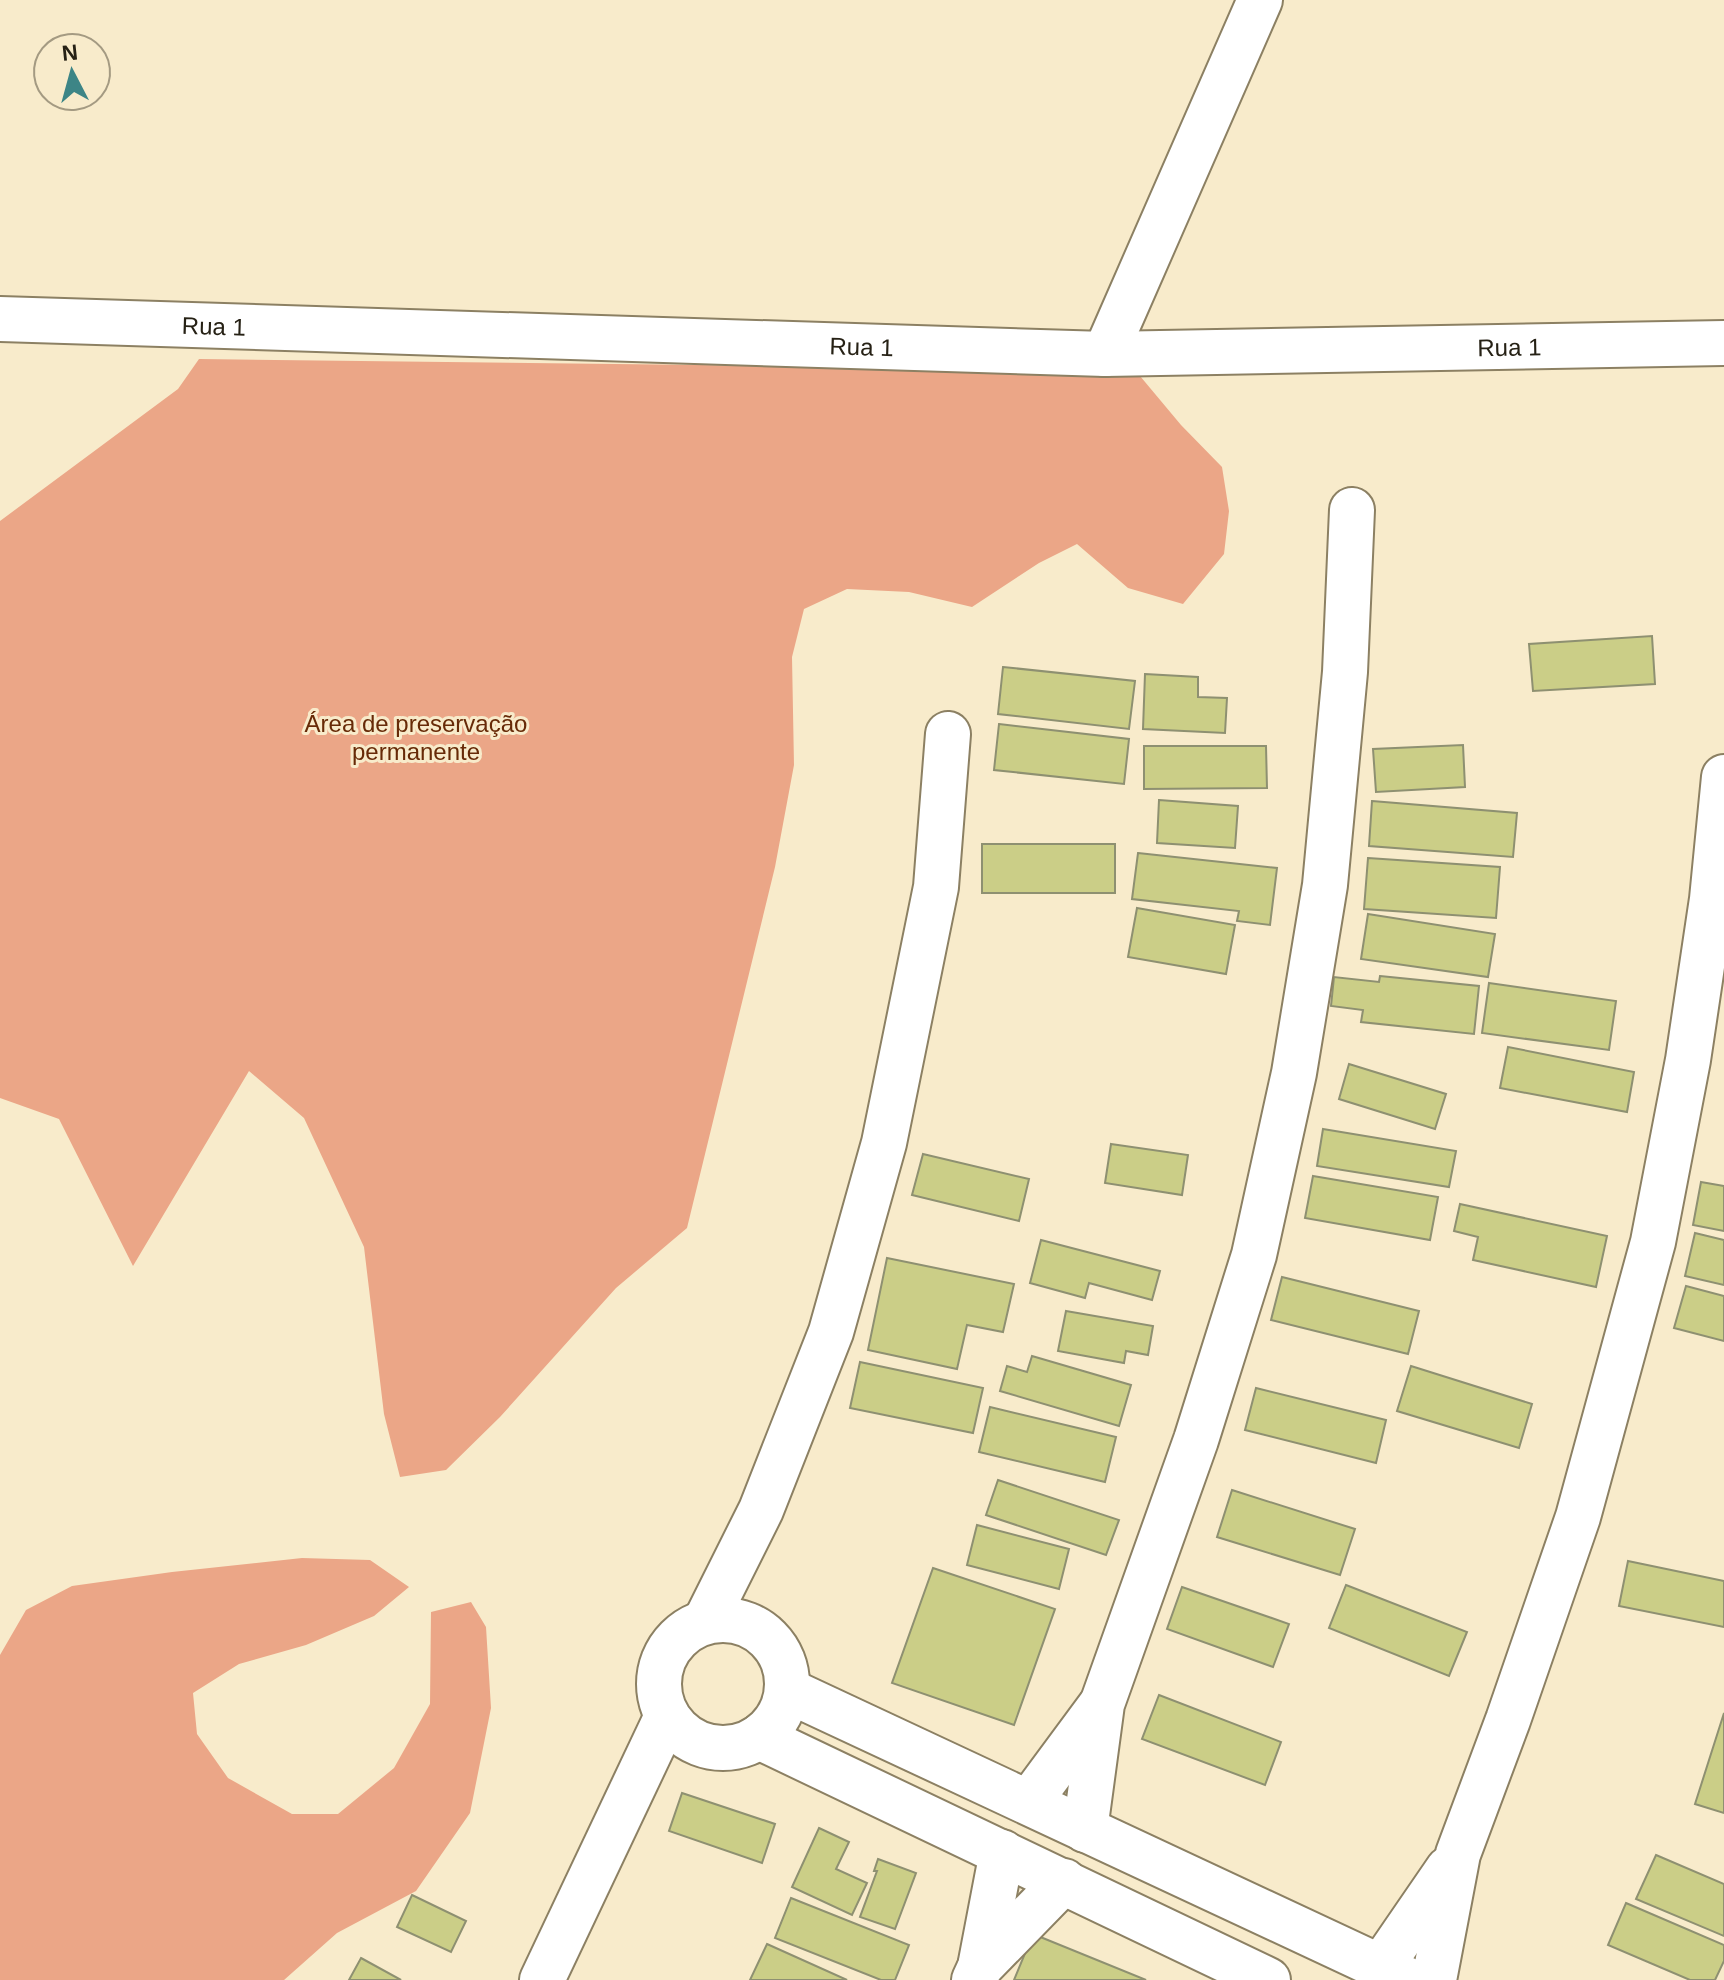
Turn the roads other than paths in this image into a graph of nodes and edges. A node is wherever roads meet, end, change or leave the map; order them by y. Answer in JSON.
{"nodes":[{"id":1,"x":1260,"y":0,"type":"edge"},
{"id":2,"x":0,"y":319,"type":"edge"},
{"id":3,"x":1724,"y":343,"type":"edge"},
{"id":4,"x":1105,"y":354,"type":"junction"},
{"id":5,"x":1352,"y":510,"type":"dead end"},
{"id":6,"x":948,"y":734,"type":"dead end"},
{"id":7,"x":1724,"y":777,"type":"edge"},
{"id":8,"x":724,"y":1623,"type":"junction"},
{"id":9,"x":787,"y":1690,"type":"junction"},
{"id":10,"x":1102,"y":1704,"type":"junction"},
{"id":11,"x":684,"y":1730,"type":"junction"},
{"id":12,"x":759,"y":1737,"type":"junction"},
{"id":13,"x":1029,"y":1802,"type":"junction"},
{"id":14,"x":1085,"y":1830,"type":"junction"},
{"id":15,"x":1002,"y":1852,"type":"junction"},
{"id":16,"x":1458,"y":1854,"type":"junction"},
{"id":17,"x":1064,"y":1881,"type":"junction"},
{"id":18,"x":977,"y":1974,"type":"edge"},
{"id":19,"x":1394,"y":1974,"type":"edge"},
{"id":20,"x":542,"y":1980,"type":"edge"},
{"id":21,"x":1268,"y":1980,"type":"edge"},
{"id":22,"x":1434,"y":1980,"type":"edge"}],
"edges":[{"from":1,"to":4,"type":"street"},
{"from":2,"to":4,"type":"street","name":"Rua 1"},
{"from":3,"to":4,"type":"street","name":"Rua 1"},
{"from":5,"to":10,"type":"street"},
{"from":6,"to":8,"type":"street"},
{"from":7,"to":16,"type":"street"},
{"from":8,"to":9,"type":"street"},
{"from":8,"to":11,"type":"street"},
{"from":9,"to":12,"type":"street"},
{"from":9,"to":13,"type":"street"},
{"from":10,"to":13,"type":"street"},
{"from":10,"to":14,"type":"street"},
{"from":11,"to":12,"type":"street"},
{"from":11,"to":20,"type":"street"},
{"from":12,"to":15,"type":"street"},
{"from":13,"to":14,"type":"street"},
{"from":14,"to":19,"type":"street"},
{"from":15,"to":17,"type":"street"},
{"from":15,"to":18,"type":"street"},
{"from":16,"to":19,"type":"street"},
{"from":16,"to":22,"type":"street"},
{"from":17,"to":18,"type":"street"},
{"from":17,"to":21,"type":"street"}]}
